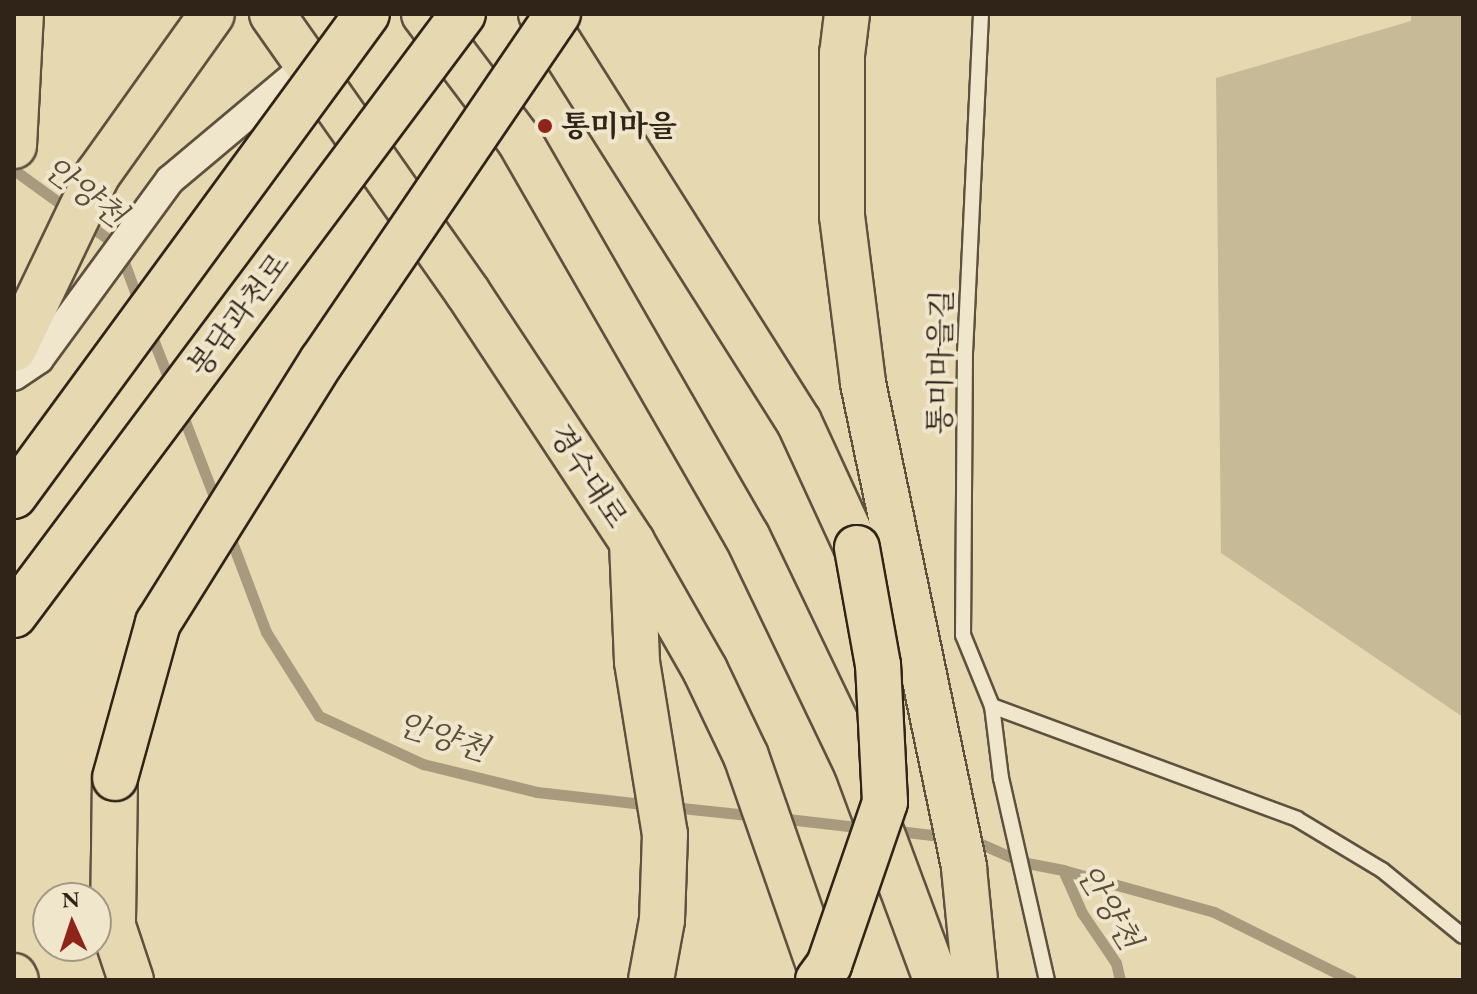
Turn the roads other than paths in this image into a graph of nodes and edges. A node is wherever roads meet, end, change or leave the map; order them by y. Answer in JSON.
{"nodes":[{"id":1,"x":212,"y":14,"type":"edge"},
{"id":2,"x":272,"y":14,"type":"edge"},
{"id":3,"x":367,"y":14,"type":"edge"},
{"id":4,"x":424,"y":14,"type":"edge"},
{"id":5,"x":463,"y":14,"type":"edge"},
{"id":6,"x":541,"y":14,"type":"edge"},
{"id":7,"x":558,"y":14,"type":"edge"},
{"id":8,"x":847,"y":14,"type":"edge"},
{"id":9,"x":981,"y":14,"type":"edge"},
{"id":10,"x":22,"y":22,"type":"edge"},
{"id":11,"x":307,"y":65,"type":"junction"},
{"id":12,"x":14,"y":146,"type":"edge"},
{"id":13,"x":14,"y":349,"type":"edge"},
{"id":14,"x":14,"y":376,"type":"edge"},
{"id":15,"x":14,"y":496,"type":"edge"},
{"id":16,"x":632,"y":542,"type":"junction"},
{"id":17,"x":14,"y":615,"type":"edge"},
{"id":18,"x":992,"y":706,"type":"junction"},
{"id":19,"x":1463,"y":936,"type":"edge"},
{"id":20,"x":131,"y":980,"type":"edge"},
{"id":21,"x":651,"y":980,"type":"edge"},
{"id":22,"x":821,"y":980,"type":"edge"},
{"id":23,"x":936,"y":980,"type":"edge"},
{"id":24,"x":975,"y":980,"type":"edge"},
{"id":25,"x":1047,"y":980,"type":"edge"}],
"edges":[{"from":1,"to":13,"type":"main road"},
{"from":2,"to":11,"type":"main road","name":"경수대로"},
{"from":3,"to":15,"type":"main road","bridge":true},
{"from":4,"to":23,"type":"main road"},
{"from":5,"to":17,"type":"main road","name":"봉담과천로","bridge":true},
{"from":6,"to":22,"type":"main road","bridge":true},
{"from":7,"to":20,"type":"main road","bridge":true},
{"from":8,"to":24,"type":"main road"},
{"from":9,"to":18,"type":"lane","name":"통미마을길"},
{"from":10,"to":12,"type":"main road"},
{"from":11,"to":14,"type":"street"},
{"from":11,"to":16,"type":"main road","name":"경수대로"},
{"from":16,"to":21,"type":"main road"},
{"from":16,"to":22,"type":"main road","name":"경수대로"},
{"from":18,"to":19,"type":"lane"},
{"from":18,"to":25,"type":"lane","name":"통미마을길"}]}
